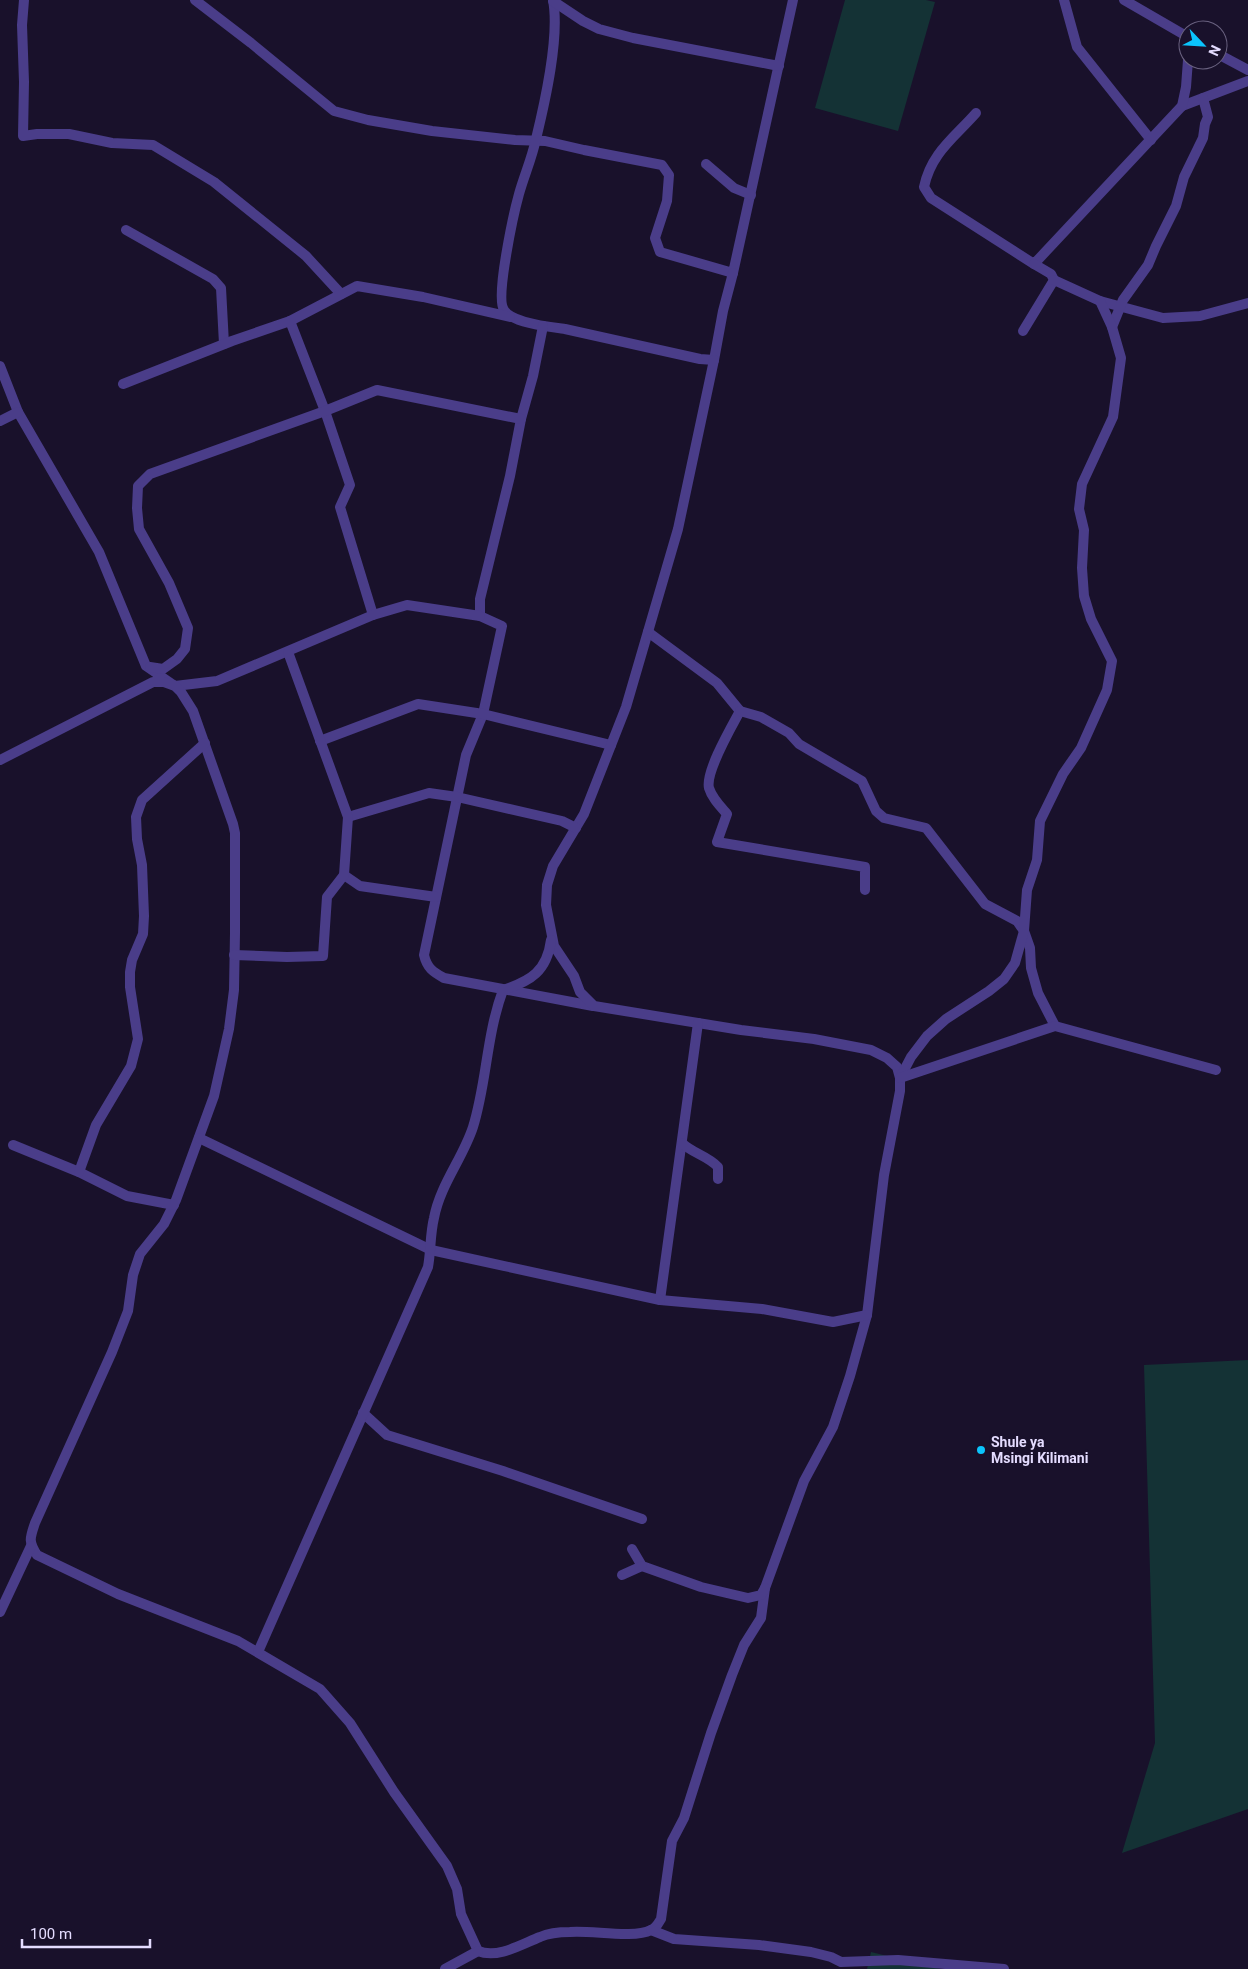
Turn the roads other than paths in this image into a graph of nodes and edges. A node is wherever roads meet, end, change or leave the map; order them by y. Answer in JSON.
{"nodes":[{"id":1,"x":24,"y":0,"type":"edge"},
{"id":2,"x":195,"y":0,"type":"edge"},
{"id":3,"x":553,"y":0,"type":"edge"},
{"id":4,"x":793,"y":0,"type":"edge"},
{"id":5,"x":1064,"y":0,"type":"edge"},
{"id":6,"x":1124,"y":0,"type":"edge"},
{"id":7,"x":1178,"y":31,"type":"edge"},
{"id":8,"x":1228,"y":59,"type":"edge"},
{"id":9,"x":779,"y":66,"type":"junction"},
{"id":10,"x":1187,"y":70,"type":"edge"},
{"id":11,"x":1248,"y":70,"type":"edge"},
{"id":12,"x":1248,"y":81,"type":"edge"},
{"id":13,"x":1203,"y":98,"type":"junction"},
{"id":14,"x":1182,"y":106,"type":"junction"},
{"id":15,"x":976,"y":114,"type":"dead end"},
{"id":16,"x":536,"y":140,"type":"junction"},
{"id":17,"x":1151,"y":140,"type":"junction"},
{"id":18,"x":706,"y":164,"type":"dead end"},
{"id":19,"x":751,"y":195,"type":"junction"},
{"id":20,"x":126,"y":230,"type":"dead end"},
{"id":21,"x":1034,"y":264,"type":"junction"},
{"id":22,"x":733,"y":273,"type":"junction"},
{"id":23,"x":1054,"y":280,"type":"junction"},
{"id":24,"x":341,"y":294,"type":"junction"},
{"id":25,"x":1100,"y":300,"type":"junction"},
{"id":26,"x":1248,"y":303,"type":"edge"},
{"id":27,"x":1121,"y":306,"type":"junction"},
{"id":28,"x":513,"y":318,"type":"junction"},
{"id":29,"x":290,"y":321,"type":"junction"},
{"id":30,"x":543,"y":326,"type":"junction"},
{"id":31,"x":1112,"y":327,"type":"junction"},
{"id":32,"x":1023,"y":332,"type":"dead end"},
{"id":33,"x":224,"y":344,"type":"junction"},
{"id":34,"x":714,"y":360,"type":"junction"},
{"id":35,"x":0,"y":366,"type":"edge"},
{"id":36,"x":124,"y":384,"type":"dead end"},
{"id":37,"x":325,"y":411,"type":"junction"},
{"id":38,"x":18,"y":412,"type":"junction"},
{"id":39,"x":521,"y":419,"type":"junction"},
{"id":40,"x":0,"y":421,"type":"edge"},
{"id":41,"x":373,"y":615,"type":"junction"},
{"id":42,"x":480,"y":616,"type":"junction"},
{"id":43,"x":648,"y":632,"type":"junction"},
{"id":44,"x":288,"y":652,"type":"junction"},
{"id":45,"x":146,"y":666,"type":"junction"},
{"id":46,"x":175,"y":686,"type":"junction"},
{"id":47,"x":740,"y":711,"type":"junction"},
{"id":48,"x":483,"y":714,"type":"junction"},
{"id":49,"x":320,"y":740,"type":"junction"},
{"id":50,"x":205,"y":743,"type":"junction"},
{"id":51,"x":611,"y":746,"type":"junction"},
{"id":52,"x":0,"y":760,"type":"edge"},
{"id":53,"x":457,"y":797,"type":"junction"},
{"id":54,"x":348,"y":817,"type":"junction"},
{"id":55,"x":576,"y":828,"type":"junction"},
{"id":56,"x":344,"y":875,"type":"junction"},
{"id":57,"x":864,"y":890,"type":"dead end"},
{"id":58,"x":436,"y":897,"type":"junction"},
{"id":59,"x":1024,"y":931,"type":"junction"},
{"id":60,"x":552,"y":936,"type":"junction"},
{"id":61,"x":234,"y":955,"type":"junction"},
{"id":62,"x":503,"y":990,"type":"junction"},
{"id":63,"x":594,"y":1006,"type":"junction"},
{"id":64,"x":698,"y":1023,"type":"junction"},
{"id":65,"x":1055,"y":1026,"type":"junction"},
{"id":66,"x":914,"y":1054,"type":"junction"},
{"id":67,"x":888,"y":1059,"type":"junction"},
{"id":68,"x":1216,"y":1070,"type":"dead end"},
{"id":69,"x":900,"y":1078,"type":"junction"},
{"id":70,"x":198,"y":1138,"type":"junction"},
{"id":71,"x":13,"y":1145,"type":"dead end"},
{"id":72,"x":683,"y":1146,"type":"junction"},
{"id":73,"x":79,"y":1172,"type":"junction"},
{"id":74,"x":718,"y":1179,"type":"dead end"},
{"id":75,"x":174,"y":1205,"type":"junction"},
{"id":76,"x":431,"y":1250,"type":"junction"},
{"id":77,"x":660,"y":1300,"type":"junction"},
{"id":78,"x":867,"y":1315,"type":"junction"},
{"id":79,"x":363,"y":1413,"type":"junction"},
{"id":80,"x":642,"y":1519,"type":"dead end"},
{"id":81,"x":32,"y":1546,"type":"junction"},
{"id":82,"x":632,"y":1549,"type":"dead end"},
{"id":83,"x":642,"y":1566,"type":"junction"},
{"id":84,"x":622,"y":1576,"type":"dead end"},
{"id":85,"x":765,"y":1588,"type":"junction"},
{"id":86,"x":0,"y":1612,"type":"edge"},
{"id":87,"x":258,"y":1652,"type":"junction"},
{"id":88,"x":651,"y":1930,"type":"junction"},
{"id":89,"x":478,"y":1951,"type":"junction"},
{"id":90,"x":446,"y":1969,"type":"edge"},
{"id":91,"x":1004,"y":1969,"type":"edge"}],
"edges":[{"from":1,"to":24,"type":"street"},
{"from":2,"to":16,"type":"street"},
{"from":3,"to":9,"type":"street"},
{"from":3,"to":16,"type":"street"},
{"from":4,"to":9,"type":"street"},
{"from":5,"to":17,"type":"street"},
{"from":6,"to":7,"type":"street"},
{"from":8,"to":11,"type":"street"},
{"from":9,"to":19,"type":"street"},
{"from":10,"to":14,"type":"street"},
{"from":12,"to":13,"type":"street"},
{"from":13,"to":14,"type":"street"},
{"from":13,"to":27,"type":"street"},
{"from":14,"to":17,"type":"street"},
{"from":15,"to":21,"type":"street"},
{"from":16,"to":22,"type":"street"},
{"from":16,"to":28,"type":"street"},
{"from":17,"to":21,"type":"street"},
{"from":18,"to":19,"type":"street"},
{"from":19,"to":22,"type":"street"},
{"from":20,"to":33,"type":"street"},
{"from":21,"to":23,"type":"street"},
{"from":22,"to":34,"type":"street"},
{"from":23,"to":25,"type":"street"},
{"from":23,"to":32,"type":"street"},
{"from":24,"to":28,"type":"street"},
{"from":24,"to":29,"type":"street"},
{"from":25,"to":27,"type":"street"},
{"from":25,"to":31,"type":"street"},
{"from":26,"to":27,"type":"street"},
{"from":27,"to":31,"type":"street"},
{"from":28,"to":30,"type":"street"},
{"from":29,"to":33,"type":"street"},
{"from":29,"to":37,"type":"street"},
{"from":30,"to":34,"type":"street"},
{"from":30,"to":39,"type":"street"},
{"from":31,"to":59,"type":"street"},
{"from":33,"to":36,"type":"street"},
{"from":34,"to":43,"type":"street"},
{"from":35,"to":38,"type":"street"},
{"from":37,"to":39,"type":"street"},
{"from":37,"to":41,"type":"street"},
{"from":37,"to":45,"type":"street"},
{"from":38,"to":40,"type":"street"},
{"from":38,"to":45,"type":"street"},
{"from":39,"to":42,"type":"street"},
{"from":41,"to":42,"type":"street"},
{"from":41,"to":44,"type":"street"},
{"from":42,"to":48,"type":"street"},
{"from":43,"to":47,"type":"street"},
{"from":43,"to":51,"type":"street"},
{"from":44,"to":46,"type":"street"},
{"from":44,"to":49,"type":"street"},
{"from":45,"to":46,"type":"street"},
{"from":46,"to":50,"type":"street"},
{"from":46,"to":52,"type":"street"},
{"from":47,"to":57,"type":"street"},
{"from":47,"to":59,"type":"street"},
{"from":48,"to":49,"type":"street"},
{"from":48,"to":51,"type":"street"},
{"from":48,"to":53,"type":"street"},
{"from":49,"to":54,"type":"street"},
{"from":50,"to":61,"type":"street"},
{"from":50,"to":73,"type":"street"},
{"from":51,"to":55,"type":"street"},
{"from":53,"to":54,"type":"street"},
{"from":53,"to":55,"type":"street"},
{"from":53,"to":58,"type":"street"},
{"from":54,"to":56,"type":"street"},
{"from":55,"to":60,"type":"street"},
{"from":56,"to":58,"type":"street"},
{"from":56,"to":61,"type":"street"},
{"from":58,"to":62,"type":"street"},
{"from":59,"to":65,"type":"street"},
{"from":59,"to":66,"type":"street"},
{"from":60,"to":62,"type":"street"},
{"from":60,"to":63,"type":"street"},
{"from":61,"to":70,"type":"street"},
{"from":62,"to":63,"type":"street"},
{"from":62,"to":76,"type":"street"},
{"from":63,"to":64,"type":"street"},
{"from":64,"to":67,"type":"street"},
{"from":64,"to":72,"type":"street"},
{"from":65,"to":68,"type":"street"},
{"from":65,"to":69,"type":"street"},
{"from":66,"to":67,"type":"street"},
{"from":66,"to":69,"type":"street"},
{"from":67,"to":69,"type":"street"},
{"from":69,"to":78,"type":"street"},
{"from":70,"to":75,"type":"street"},
{"from":70,"to":76,"type":"street"},
{"from":71,"to":73,"type":"street"},
{"from":72,"to":74,"type":"street"},
{"from":72,"to":77,"type":"street"},
{"from":73,"to":75,"type":"street"},
{"from":75,"to":81,"type":"street"},
{"from":76,"to":77,"type":"street"},
{"from":76,"to":79,"type":"street"},
{"from":77,"to":78,"type":"street"},
{"from":78,"to":85,"type":"street"},
{"from":79,"to":80,"type":"street"},
{"from":79,"to":87,"type":"street"},
{"from":81,"to":86,"type":"street"},
{"from":81,"to":87,"type":"street"},
{"from":82,"to":83,"type":"street"},
{"from":83,"to":84,"type":"street"},
{"from":83,"to":85,"type":"street"},
{"from":85,"to":88,"type":"street"},
{"from":87,"to":89,"type":"street"},
{"from":88,"to":89,"type":"street"},
{"from":88,"to":91,"type":"street"},
{"from":89,"to":90,"type":"street"}]}
